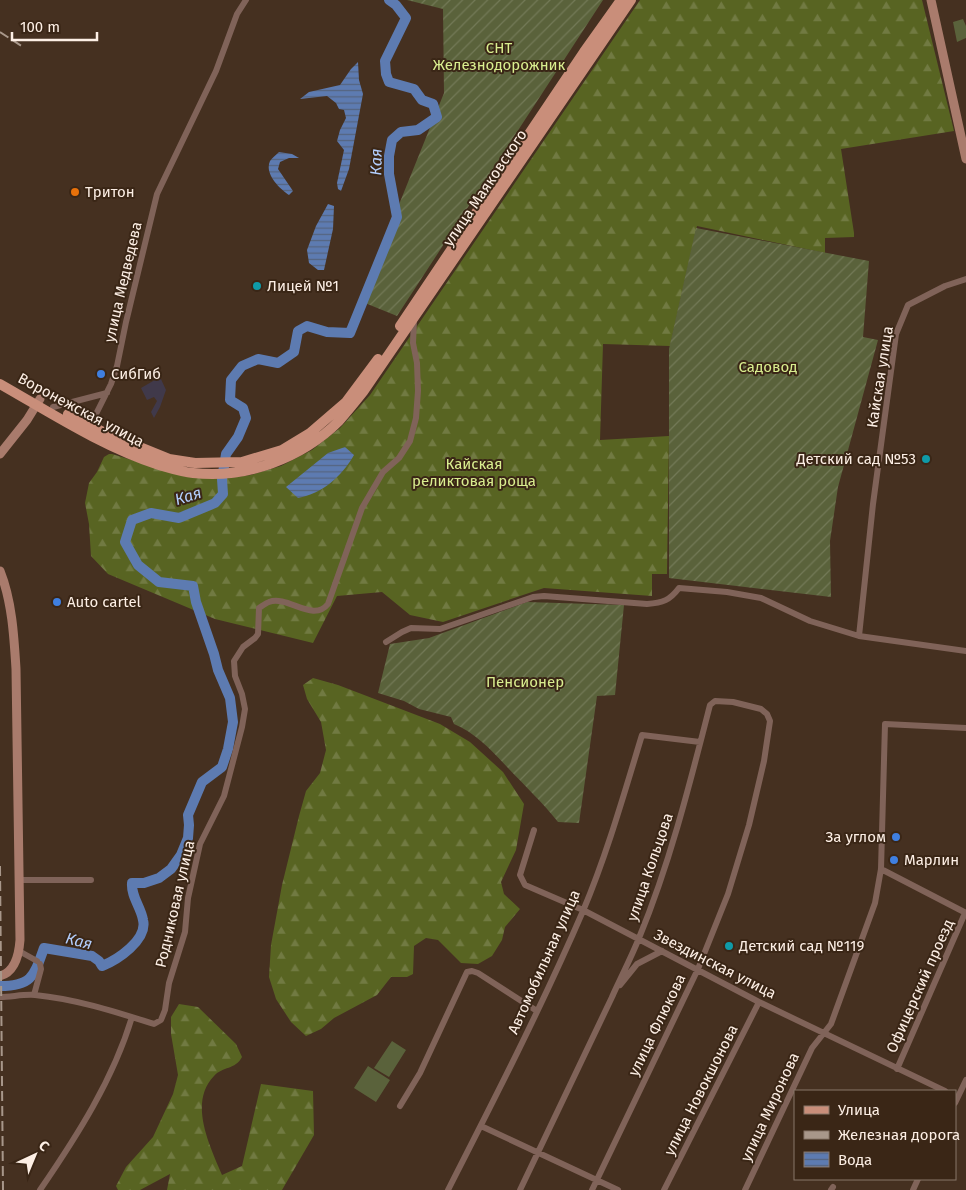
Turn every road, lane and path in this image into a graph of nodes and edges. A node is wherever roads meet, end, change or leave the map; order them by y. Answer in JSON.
{"nodes":[{"id":1,"x":246,"y":0,"type":"edge"},
{"id":2,"x":621,"y":0,"type":"edge"},
{"id":3,"x":631,"y":0,"type":"edge"},
{"id":4,"x":931,"y":0,"type":"edge"},
{"id":5,"x":966,"y":159,"type":"edge"},
{"id":6,"x":966,"y":280,"type":"edge"},
{"id":7,"x":414,"y":319,"type":"junction"},
{"id":8,"x":0,"y":377,"type":"edge"},
{"id":9,"x":0,"y":384,"type":"edge"},
{"id":10,"x":106,"y":393,"type":"junction"},
{"id":11,"x":39,"y":402,"type":"junction"},
{"id":12,"x":53,"y":407,"type":"junction"},
{"id":13,"x":89,"y":429,"type":"junction"},
{"id":14,"x":0,"y":454,"type":"edge"},
{"id":15,"x":242,"y":467,"type":"junction"},
{"id":16,"x":0,"y":571,"type":"edge"},
{"id":17,"x":858,"y":636,"type":"junction"},
{"id":18,"x":386,"y":642,"type":"dead end"},
{"id":19,"x":966,"y":651,"type":"edge"},
{"id":20,"x":770,"y":721,"type":"joint"},
{"id":21,"x":966,"y":728,"type":"edge"},
{"id":22,"x":700,"y":742,"type":"junction"},
{"id":23,"x":534,"y":830,"type":"dead end"},
{"id":24,"x":881,"y":869,"type":"junction"},
{"id":25,"x":20,"y":880,"type":"junction"},
{"id":26,"x":91,"y":880,"type":"dead end"},
{"id":27,"x":583,"y":910,"type":"junction"},
{"id":28,"x":966,"y":913,"type":"edge"},
{"id":29,"x":639,"y":939,"type":"junction"},
{"id":30,"x":19,"y":951,"type":"junction"},
{"id":31,"x":662,"y":951,"type":"junction"},
{"id":32,"x":698,"y":969,"type":"junction"},
{"id":33,"x":0,"y":976,"type":"edge"},
{"id":34,"x":34,"y":995,"type":"junction"},
{"id":35,"x":0,"y":997,"type":"edge"},
{"id":36,"x":612,"y":997,"type":"junction"},
{"id":37,"x":759,"y":1002,"type":"junction"},
{"id":38,"x":537,"y":1011,"type":"junction"},
{"id":39,"x":132,"y":1017,"type":"junction"},
{"id":40,"x":825,"y":1034,"type":"junction"},
{"id":41,"x":897,"y":1068,"type":"junction"},
{"id":42,"x":966,"y":1080,"type":"edge"},
{"id":43,"x":943,"y":1090,"type":"edge"},
{"id":44,"x":956,"y":1099,"type":"edge"},
{"id":45,"x":966,"y":1101,"type":"edge"},
{"id":46,"x":400,"y":1106,"type":"dead end"},
{"id":47,"x":481,"y":1126,"type":"junction"},
{"id":48,"x":538,"y":1153,"type":"junction"},
{"id":49,"x":597,"y":1180,"type":"junction"},
{"id":50,"x":40,"y":1190,"type":"edge"},
{"id":51,"x":448,"y":1190,"type":"edge"},
{"id":52,"x":520,"y":1190,"type":"edge"},
{"id":53,"x":592,"y":1190,"type":"edge"},
{"id":54,"x":618,"y":1190,"type":"edge"},
{"id":55,"x":664,"y":1190,"type":"edge"},
{"id":56,"x":745,"y":1190,"type":"edge"}],
"edges":[{"from":1,"to":10,"type":"street","name":"улица Медведева"},
{"from":2,"to":15,"type":"main road","name":"улица Маяковского"},
{"from":3,"to":7,"type":"main road","name":"улица Маяковского"},
{"from":4,"to":5,"type":"street"},
{"from":6,"to":17,"type":"street","name":"Кайская улица"},
{"from":7,"to":15,"type":"main road","name":"улица Маяковского"},
{"from":7,"to":39,"type":"street","name":"Родниковая улица"},
{"from":8,"to":11,"type":"main road","name":"Воронежская улица"},
{"from":9,"to":11,"type":"main road","name":"Воронежская улица"},
{"from":10,"to":12,"type":"street"},
{"from":10,"to":13,"type":"street","name":"улица Медведева"},
{"from":11,"to":12,"type":"main road","name":"Воронежская улица"},
{"from":11,"to":13,"type":"main road","name":"Воронежская улица"},
{"from":11,"to":14,"type":"street"},
{"from":12,"to":13,"type":"main road","name":"Воронежская улица"},
{"from":13,"to":15,"type":"main road","name":"Воронежская улица"},
{"from":16,"to":25,"type":"street"},
{"from":17,"to":18,"type":"street"},
{"from":17,"to":19,"type":"street"},
{"from":20,"to":22,"type":"street","name":"улица Кольцова"},
{"from":20,"to":32,"type":"street","name":"улица Флюкова"},
{"from":21,"to":24,"type":"street","name":"улица Миронова"},
{"from":22,"to":27,"type":"street","name":"Автомобильная улица"},
{"from":22,"to":29,"type":"street","name":"улица Кольцова"},
{"from":23,"to":27,"type":"street","name":"Звездинская улица"},
{"from":24,"to":28,"type":"street"},
{"from":24,"to":40,"type":"street","name":"улица Миронова"},
{"from":25,"to":26,"type":"street"},
{"from":25,"to":30,"type":"street"},
{"from":27,"to":29,"type":"street","name":"Звездинская улица"},
{"from":27,"to":38,"type":"street","name":"Автомобильная улица"},
{"from":28,"to":41,"type":"street","name":"Офицерский проезд"},
{"from":29,"to":31,"type":"street","name":"Звездинская улица"},
{"from":29,"to":36,"type":"street","name":"улица Кольцова"},
{"from":30,"to":33,"type":"street"},
{"from":30,"to":34,"type":"street"},
{"from":31,"to":32,"type":"street","name":"Звездинская улица"},
{"from":31,"to":36,"type":"street","name":"улица Кольцова"},
{"from":32,"to":37,"type":"street","name":"Звездинская улица"},
{"from":32,"to":49,"type":"street","name":"улица Флюкова"},
{"from":34,"to":35,"type":"street"},
{"from":34,"to":39,"type":"street"},
{"from":36,"to":48,"type":"street","name":"улица Кольцова"},
{"from":37,"to":40,"type":"street","name":"Звездинская улица"},
{"from":37,"to":55,"type":"street","name":"улица Новокшонова"},
{"from":38,"to":46,"type":"street"},
{"from":38,"to":47,"type":"street","name":"Автомобильная улица"},
{"from":39,"to":50,"type":"street"},
{"from":40,"to":41,"type":"street","name":"Звездинская улица"},
{"from":40,"to":56,"type":"street","name":"улица Миронова"},
{"from":41,"to":43,"type":"street","name":"Звездинская улица"},
{"from":42,"to":44,"type":"street"},
{"from":44,"to":45,"type":"street"},
{"from":47,"to":48,"type":"street"},
{"from":47,"to":51,"type":"street","name":"Автомобильная улица"},
{"from":48,"to":49,"type":"street"},
{"from":48,"to":52,"type":"street","name":"улица Кольцова"},
{"from":49,"to":53,"type":"street","name":"улица Флюкова"},
{"from":49,"to":54,"type":"street"}]}
